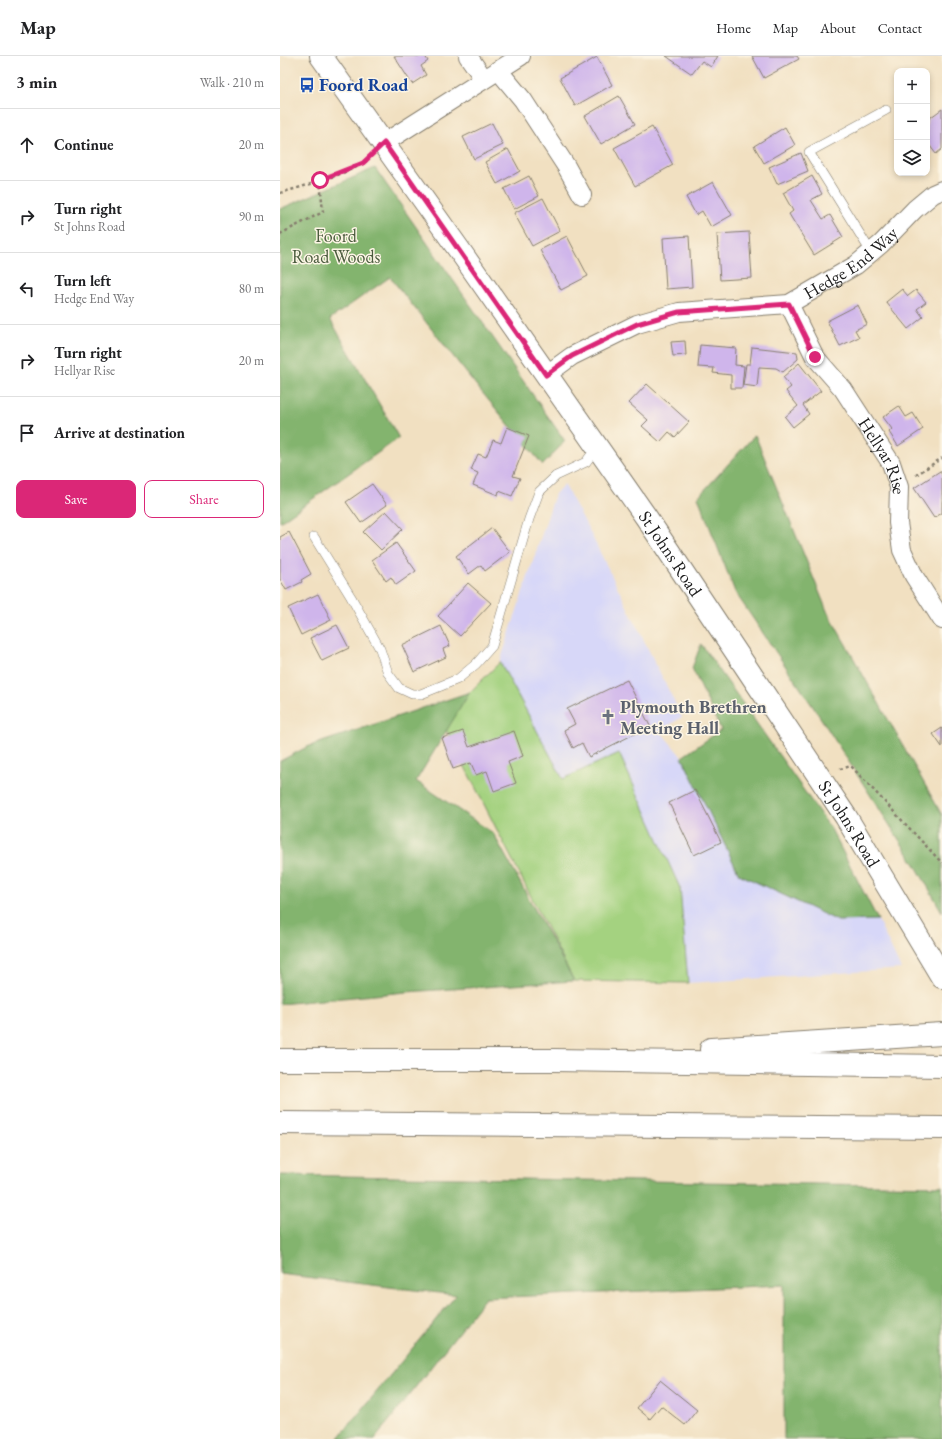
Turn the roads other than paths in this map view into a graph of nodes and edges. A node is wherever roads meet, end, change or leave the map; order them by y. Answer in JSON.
{"nodes":[{"id":1,"x":321,"y":56,"type":"edge"},
{"id":2,"x":468,"y":56,"type":"edge"},
{"id":3,"x":521,"y":56,"type":"edge"},
{"id":4,"x":491,"y":75,"type":"junction"},
{"id":5,"x":886,"y":110,"type":"dead end"},
{"id":6,"x":384,"y":143,"type":"junction"},
{"id":7,"x":942,"y":190,"type":"edge"},
{"id":8,"x":582,"y":196,"type":"dead end"},
{"id":9,"x":871,"y":252,"type":"junction"},
{"id":10,"x":789,"y":304,"type":"junction"},
{"id":11,"x":546,"y":375,"type":"junction"},
{"id":12,"x":597,"y":447,"type":"junction"},
{"id":13,"x":314,"y":537,"type":"dead end"},
{"id":14,"x":942,"y":620,"type":"edge"},
{"id":15,"x":941,"y":976,"type":"edge"},
{"id":16,"x":942,"y":1034,"type":"edge"},
{"id":17,"x":280,"y":1060,"type":"edge"},
{"id":18,"x":554,"y":1060,"type":"junction"},
{"id":19,"x":942,"y":1066,"type":"edge"},
{"id":20,"x":280,"y":1123,"type":"edge"},
{"id":21,"x":672,"y":1127,"type":"junction"},
{"id":22,"x":942,"y":1128,"type":"edge"},
{"id":23,"x":942,"y":1143,"type":"edge"}],
"edges":[{"from":1,"to":6,"type":"main road","name":"St Johns Road"},
{"from":2,"to":4,"type":"street"},
{"from":3,"to":4,"type":"street"},
{"from":4,"to":6,"type":"street"},
{"from":4,"to":8,"type":"street"},
{"from":5,"to":9,"type":"lane"},
{"from":6,"to":11,"type":"main road","name":"St Johns Road"},
{"from":7,"to":9,"type":"street","name":"Hedge End Way"},
{"from":9,"to":10,"type":"street","name":"Hedge End Way"},
{"from":10,"to":11,"type":"street","name":"Hedge End Way"},
{"from":10,"to":14,"type":"street","name":"Hellyar Rise"},
{"from":11,"to":12,"type":"main road","name":"St Johns Road"},
{"from":12,"to":13,"type":"lane"},
{"from":12,"to":15,"type":"main road","name":"St Johns Road"},
{"from":16,"to":18,"type":"main road"},
{"from":17,"to":18,"type":"main road"},
{"from":18,"to":19,"type":"main road"},
{"from":20,"to":21,"type":"main road"},
{"from":21,"to":22,"type":"main road"},
{"from":21,"to":23,"type":"main road"}]}
